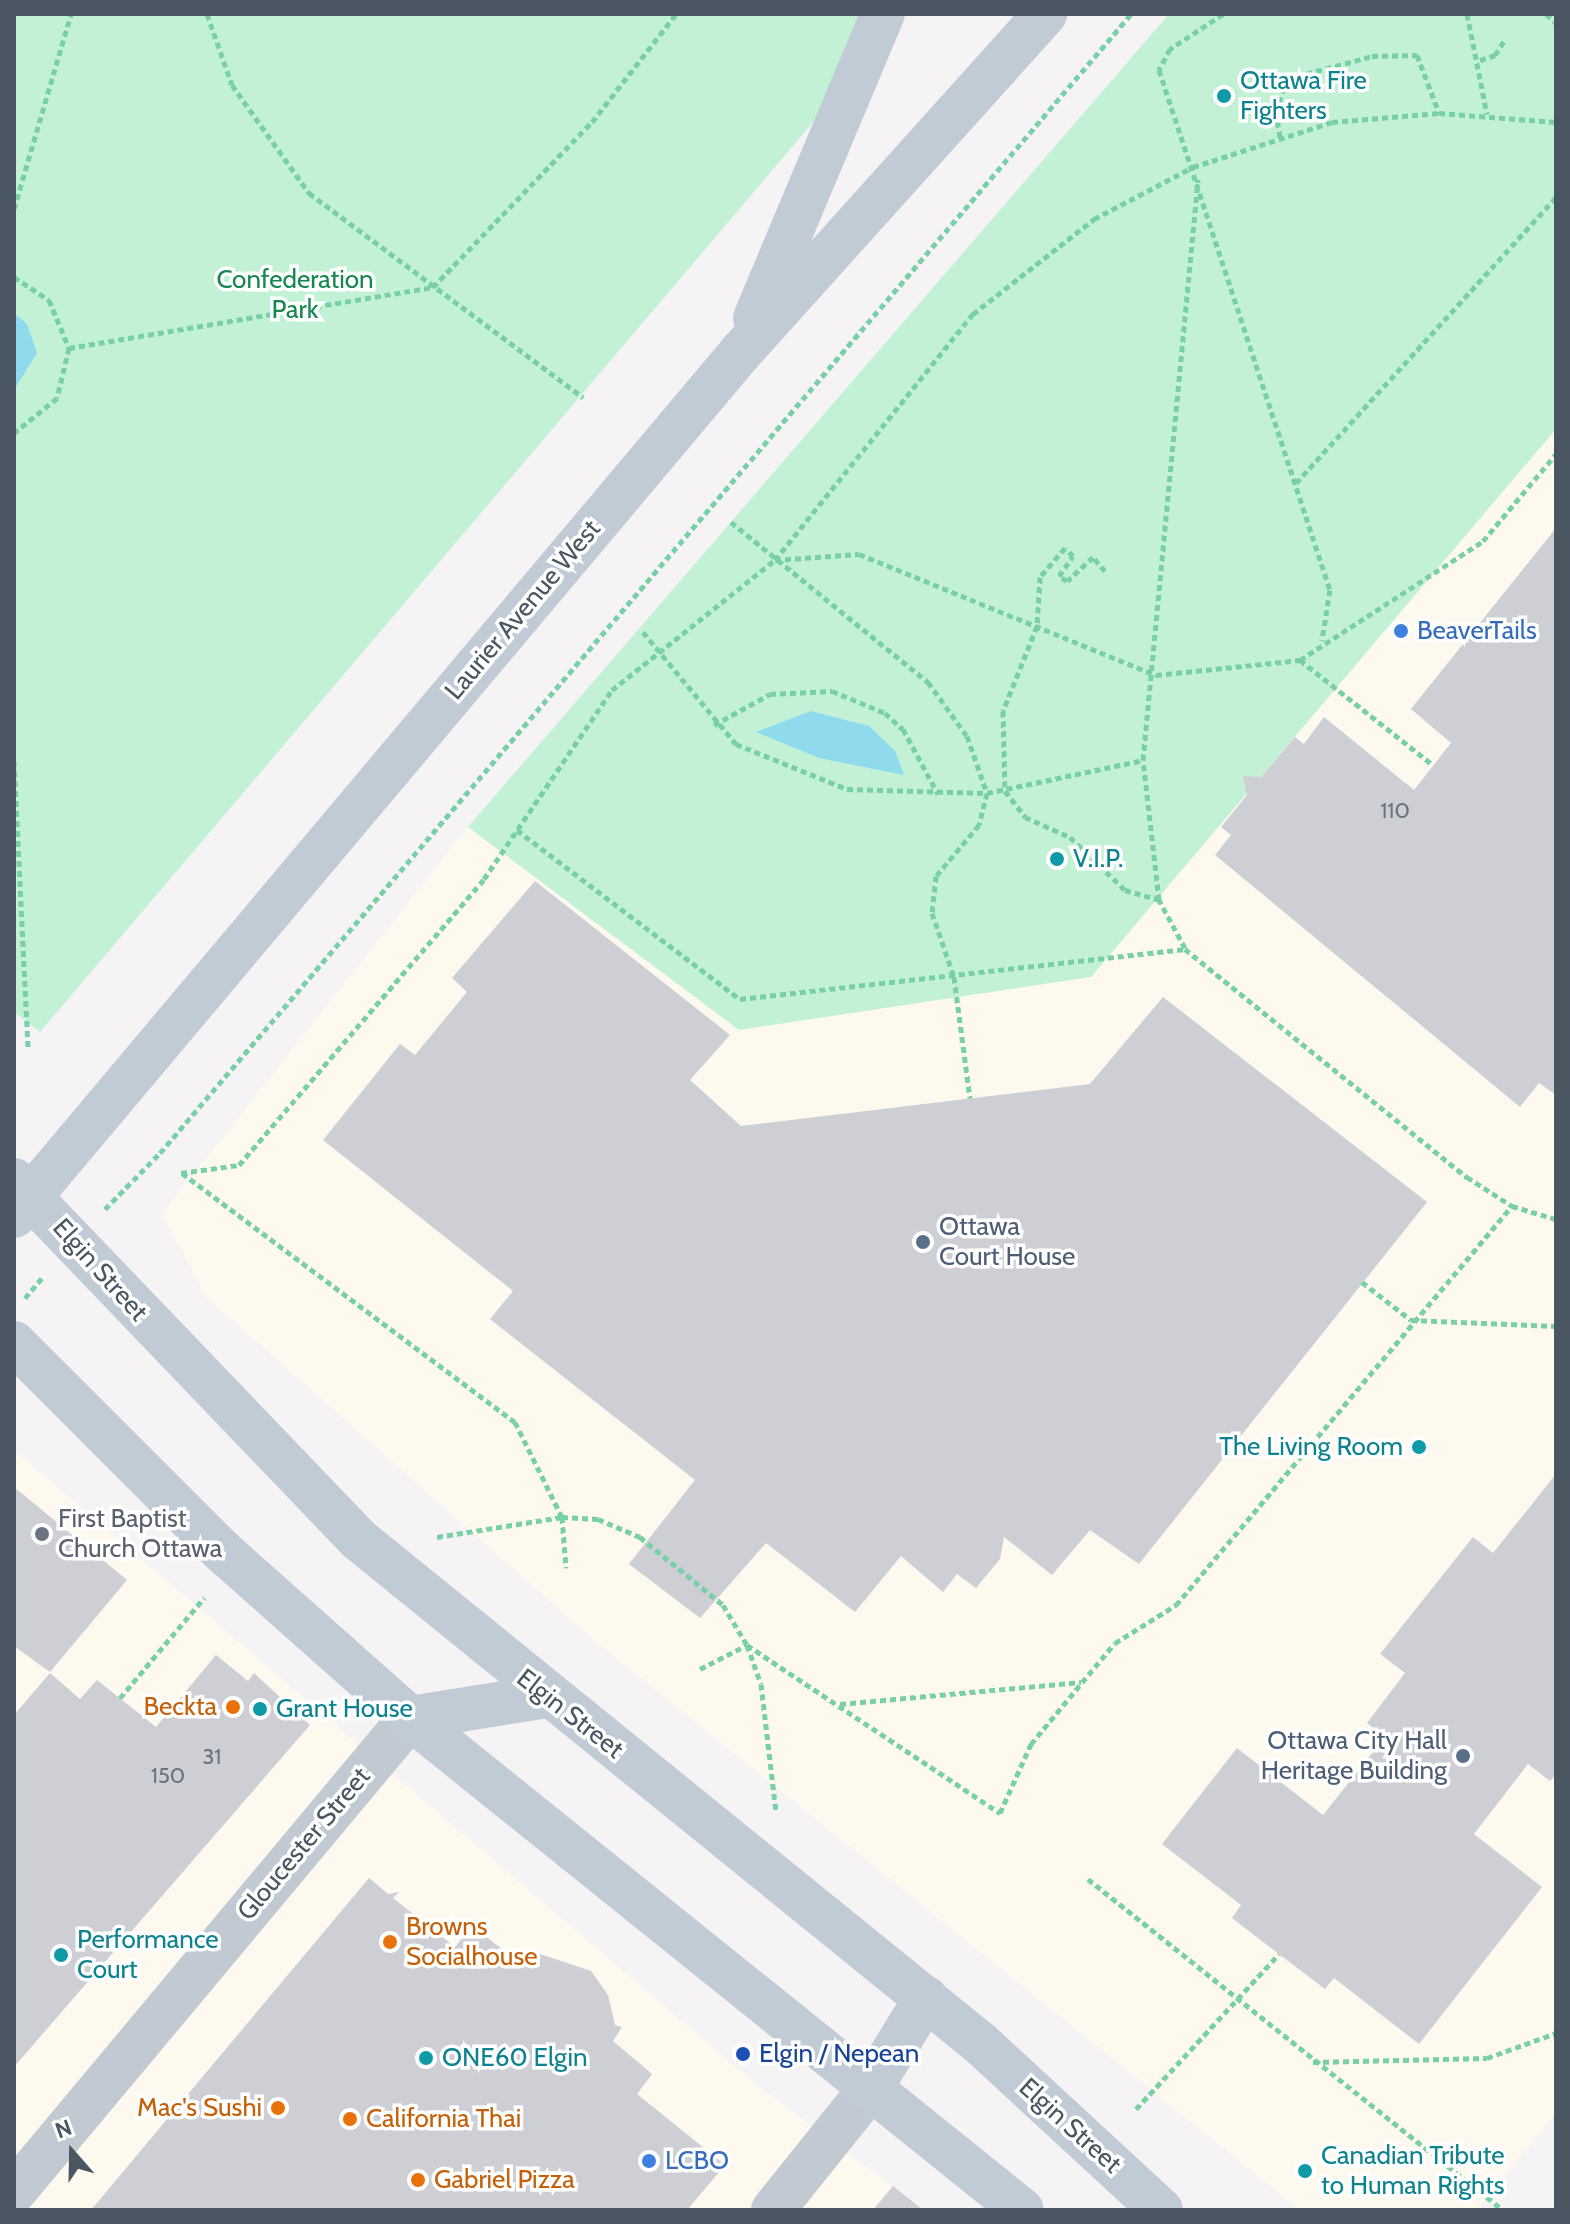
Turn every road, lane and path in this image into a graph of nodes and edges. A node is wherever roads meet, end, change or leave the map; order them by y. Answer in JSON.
{"nodes":[{"id":1,"x":71,"y":14,"type":"edge"},
{"id":2,"x":207,"y":14,"type":"edge"},
{"id":3,"x":676,"y":14,"type":"edge"},
{"id":4,"x":883,"y":14,"type":"edge"},
{"id":5,"x":1045,"y":14,"type":"edge"},
{"id":6,"x":1131,"y":14,"type":"edge"},
{"id":7,"x":1223,"y":14,"type":"edge"},
{"id":8,"x":1467,"y":14,"type":"edge"},
{"id":9,"x":1546,"y":14,"type":"edge"},
{"id":10,"x":1556,"y":23,"type":"edge"},
{"id":11,"x":1506,"y":38,"type":"dead end"},
{"id":12,"x":1480,"y":60,"type":"junction"},
{"id":13,"x":1439,"y":113,"type":"junction"},
{"id":14,"x":1487,"y":114,"type":"junction"},
{"id":15,"x":1556,"y":122,"type":"edge"},
{"id":16,"x":1280,"y":137,"type":"junction"},
{"id":17,"x":1193,"y":167,"type":"junction"},
{"id":18,"x":1198,"y":180,"type":"junction"},
{"id":19,"x":1556,"y":197,"type":"edge"},
{"id":20,"x":14,"y":209,"type":"edge"},
{"id":21,"x":14,"y":277,"type":"edge"},
{"id":22,"x":433,"y":287,"type":"junction"},
{"id":23,"x":69,"y":348,"type":"junction"},
{"id":24,"x":740,"y":353,"type":"junction"},
{"id":25,"x":583,"y":397,"type":"dead end"},
{"id":26,"x":14,"y":433,"type":"edge"},
{"id":27,"x":1556,"y":454,"type":"edge"},
{"id":28,"x":1296,"y":484,"type":"junction"},
{"id":29,"x":731,"y":522,"type":"dead end"},
{"id":30,"x":775,"y":560,"type":"junction"},
{"id":31,"x":1105,"y":571,"type":"dead end"},
{"id":32,"x":1037,"y":626,"type":"junction"},
{"id":33,"x":643,"y":632,"type":"dead end"},
{"id":34,"x":1322,"y":640,"type":"junction"},
{"id":35,"x":657,"y":654,"type":"junction"},
{"id":36,"x":1300,"y":660,"type":"junction"},
{"id":37,"x":1156,"y":675,"type":"junction"},
{"id":38,"x":714,"y":725,"type":"junction"},
{"id":39,"x":1143,"y":760,"type":"junction"},
{"id":40,"x":14,"y":761,"type":"edge"},
{"id":41,"x":1433,"y":765,"type":"dead end"},
{"id":42,"x":1005,"y":791,"type":"junction"},
{"id":43,"x":987,"y":793,"type":"junction"},
{"id":44,"x":938,"y":794,"type":"junction"},
{"id":45,"x":517,"y":830,"type":"junction"},
{"id":46,"x":1159,"y":900,"type":"junction"},
{"id":47,"x":1185,"y":949,"type":"junction"},
{"id":48,"x":954,"y":977,"type":"junction"},
{"id":49,"x":28,"y":1049,"type":"dead end"},
{"id":50,"x":970,"y":1098,"type":"dead end"},
{"id":51,"x":160,"y":1153,"type":"dead end"},
{"id":52,"x":19,"y":1197,"type":"edge"},
{"id":53,"x":1512,"y":1206,"type":"junction"},
{"id":54,"x":1556,"y":1219,"type":"edge"},
{"id":55,"x":1362,"y":1282,"type":"dead end"},
{"id":56,"x":1411,"y":1320,"type":"junction"},
{"id":57,"x":1556,"y":1326,"type":"edge"},
{"id":58,"x":14,"y":1343,"type":"edge"},
{"id":59,"x":562,"y":1517,"type":"junction"},
{"id":60,"x":437,"y":1537,"type":"dead end"},
{"id":61,"x":566,"y":1568,"type":"dead end"},
{"id":62,"x":206,"y":1596,"type":"dead end"},
{"id":63,"x":747,"y":1645,"type":"junction"},
{"id":64,"x":700,"y":1669,"type":"dead end"},
{"id":65,"x":1082,"y":1682,"type":"junction"},
{"id":66,"x":547,"y":1696,"type":"junction"},
{"id":67,"x":120,"y":1698,"type":"dead end"},
{"id":68,"x":840,"y":1704,"type":"junction"},
{"id":69,"x":410,"y":1718,"type":"junction"},
{"id":70,"x":776,"y":1811,"type":"dead end"},
{"id":71,"x":1088,"y":1879,"type":"dead end"},
{"id":72,"x":1279,"y":1954,"type":"dead end"},
{"id":73,"x":926,"y":1998,"type":"junction"},
{"id":74,"x":1238,"y":2002,"type":"junction"},
{"id":75,"x":1556,"y":2033,"type":"edge"},
{"id":76,"x":1313,"y":2062,"type":"junction"},
{"id":77,"x":870,"y":2089,"type":"junction"},
{"id":78,"x":1136,"y":2109,"type":"dead end"},
{"id":79,"x":14,"y":2192,"type":"edge"},
{"id":80,"x":773,"y":2210,"type":"edge"},
{"id":81,"x":1022,"y":2210,"type":"edge"},
{"id":82,"x":1161,"y":2210,"type":"edge"},
{"id":83,"x":1503,"y":2210,"type":"edge"}],
"edges":[{"from":1,"to":20,"type":"path"},
{"from":2,"to":22,"type":"path"},
{"from":3,"to":22,"type":"path"},
{"from":4,"to":24,"type":"main road"},
{"from":5,"to":24,"type":"main road","name":"Laurier Avenue West"},
{"from":6,"to":51,"type":"path"},
{"from":7,"to":17,"type":"path"},
{"from":8,"to":12,"type":"path"},
{"from":9,"to":10,"type":"path"},
{"from":11,"to":12,"type":"path"},
{"from":12,"to":14,"type":"path"},
{"from":13,"to":14,"type":"path"},
{"from":13,"to":16,"type":"path"},
{"from":13,"to":16,"type":"path"},
{"from":14,"to":15,"type":"path"},
{"from":16,"to":17,"type":"path"},
{"from":17,"to":18,"type":"path"},
{"from":17,"to":30,"type":"path"},
{"from":18,"to":28,"type":"path"},
{"from":18,"to":37,"type":"path"},
{"from":19,"to":28,"type":"path"},
{"from":21,"to":23,"type":"path"},
{"from":22,"to":23,"type":"path"},
{"from":22,"to":25,"type":"path"},
{"from":23,"to":26,"type":"path"},
{"from":24,"to":52,"type":"main road","name":"Laurier Avenue West"},
{"from":27,"to":34,"type":"path"},
{"from":28,"to":34,"type":"path"},
{"from":29,"to":30,"type":"path"},
{"from":30,"to":32,"type":"path"},
{"from":30,"to":35,"type":"path"},
{"from":30,"to":43,"type":"path"},
{"from":31,"to":32,"type":"path"},
{"from":32,"to":37,"type":"path"},
{"from":32,"to":42,"type":"path"},
{"from":33,"to":35,"type":"path"},
{"from":34,"to":36,"type":"path"},
{"from":35,"to":38,"type":"path"},
{"from":35,"to":45,"type":"path"},
{"from":36,"to":37,"type":"path"},
{"from":36,"to":41,"type":"path"},
{"from":37,"to":39,"type":"path"},
{"from":38,"to":44,"type":"path"},
{"from":38,"to":44,"type":"path"},
{"from":39,"to":42,"type":"path"},
{"from":39,"to":46,"type":"path"},
{"from":40,"to":49,"type":"path"},
{"from":42,"to":43,"type":"path"},
{"from":42,"to":46,"type":"path"},
{"from":43,"to":44,"type":"path"},
{"from":43,"to":48,"type":"path"},
{"from":45,"to":48,"type":"path"},
{"from":45,"to":59,"type":"path"},
{"from":46,"to":47,"type":"path"},
{"from":47,"to":48,"type":"path"},
{"from":47,"to":53,"type":"path"},
{"from":48,"to":50,"type":"path"},
{"from":52,"to":66,"type":"main road","name":"Elgin Street"},
{"from":53,"to":54,"type":"path"},
{"from":53,"to":56,"type":"path"},
{"from":55,"to":56,"type":"path"},
{"from":56,"to":57,"type":"path"},
{"from":56,"to":65,"type":"path"},
{"from":58,"to":69,"type":"main road"},
{"from":59,"to":60,"type":"path"},
{"from":59,"to":61,"type":"path"},
{"from":59,"to":63,"type":"path"},
{"from":62,"to":67,"type":"path"},
{"from":63,"to":64,"type":"path"},
{"from":63,"to":68,"type":"path"},
{"from":63,"to":70,"type":"path"},
{"from":65,"to":68,"type":"path"},
{"from":65,"to":68,"type":"path"},
{"from":66,"to":69,"type":"main road"},
{"from":66,"to":73,"type":"main road","name":"Elgin Street"},
{"from":69,"to":77,"type":"main road"},
{"from":69,"to":79,"type":"street","name":"Gloucester Street"},
{"from":71,"to":74,"type":"path"},
{"from":72,"to":74,"type":"path"},
{"from":73,"to":77,"type":"main road"},
{"from":73,"to":82,"type":"main road","name":"Elgin Street"},
{"from":74,"to":76,"type":"path"},
{"from":74,"to":78,"type":"path"},
{"from":75,"to":76,"type":"path"},
{"from":76,"to":83,"type":"path"},
{"from":77,"to":80,"type":"street"},
{"from":77,"to":81,"type":"main road"}]}
